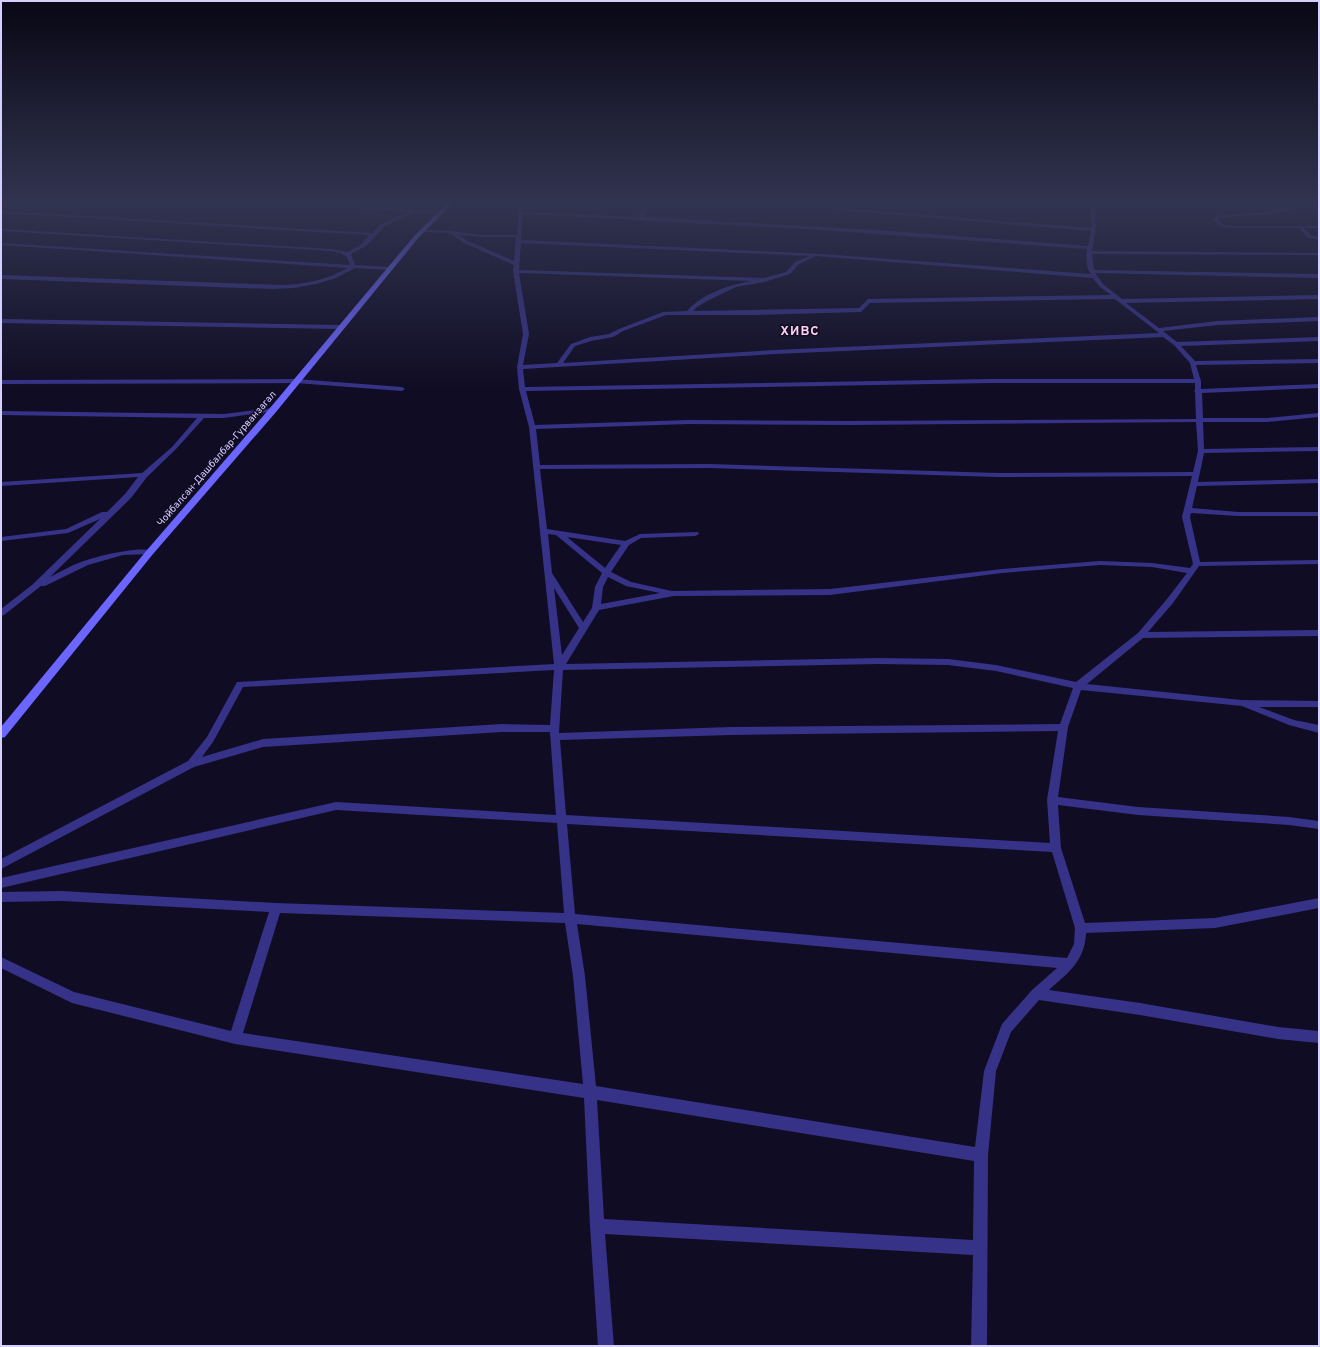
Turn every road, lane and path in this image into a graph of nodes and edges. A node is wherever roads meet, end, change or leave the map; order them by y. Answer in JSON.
{"nodes":[{"id":1,"x":305,"y":264,"type":"edge"},
{"id":2,"x":353,"y":264,"type":"edge"},
{"id":3,"x":394,"y":264,"type":"edge"},
{"id":4,"x":517,"y":264,"type":"edge"},
{"id":5,"x":796,"y":264,"type":"edge"},
{"id":6,"x":924,"y":264,"type":"edge"},
{"id":7,"x":1091,"y":264,"type":"edge"},
{"id":8,"x":353,"y":267,"type":"junction"},
{"id":9,"x":390,"y":269,"type":"junction"},
{"id":10,"x":516,"y":271,"type":"junction"},
{"id":11,"x":1092,"y":274,"type":"junction"},
{"id":12,"x":1319,"y":276,"type":"edge"},
{"id":13,"x":1,"y":277,"type":"edge"},
{"id":14,"x":764,"y":280,"type":"junction"},
{"id":15,"x":1319,"y":297,"type":"edge"},
{"id":16,"x":1119,"y":299,"type":"junction"},
{"id":17,"x":688,"y":313,"type":"junction"},
{"id":18,"x":1319,"y":319,"type":"edge"},
{"id":19,"x":1,"y":321,"type":"edge"},
{"id":20,"x":342,"y":327,"type":"junction"},
{"id":21,"x":1158,"y":330,"type":"junction"},
{"id":22,"x":1164,"y":335,"type":"junction"},
{"id":23,"x":1319,"y":339,"type":"edge"},
{"id":24,"x":1176,"y":344,"type":"junction"},
{"id":25,"x":1319,"y":361,"type":"edge"},
{"id":26,"x":1193,"y":363,"type":"junction"},
{"id":27,"x":559,"y":364,"type":"junction"},
{"id":28,"x":520,"y":367,"type":"junction"},
{"id":29,"x":1,"y":382,"type":"edge"},
{"id":30,"x":296,"y":382,"type":"junction"},
{"id":31,"x":1198,"y":382,"type":"junction"},
{"id":32,"x":1319,"y":386,"type":"edge"},
{"id":33,"x":402,"y":389,"type":"dead end"},
{"id":34,"x":522,"y":389,"type":"junction"},
{"id":35,"x":1198,"y":391,"type":"junction"},
{"id":36,"x":273,"y":410,"type":"junction"},
{"id":37,"x":1,"y":413,"type":"edge"},
{"id":38,"x":1319,"y":415,"type":"edge"},
{"id":39,"x":202,"y":416,"type":"junction"},
{"id":40,"x":1201,"y":421,"type":"junction"},
{"id":41,"x":532,"y":426,"type":"junction"},
{"id":42,"x":1319,"y":449,"type":"edge"},
{"id":43,"x":1200,"y":451,"type":"junction"},
{"id":44,"x":536,"y":467,"type":"junction"},
{"id":45,"x":1196,"y":474,"type":"junction"},
{"id":46,"x":144,"y":475,"type":"junction"},
{"id":47,"x":1319,"y":481,"type":"edge"},
{"id":48,"x":1,"y":484,"type":"edge"},
{"id":49,"x":1195,"y":484,"type":"junction"},
{"id":50,"x":115,"y":508,"type":"junction"},
{"id":51,"x":1187,"y":510,"type":"junction"},
{"id":52,"x":1319,"y":514,"type":"edge"},
{"id":53,"x":543,"y":531,"type":"junction"},
{"id":54,"x":558,"y":533,"type":"junction"},
{"id":55,"x":695,"y":534,"type":"dead end"},
{"id":56,"x":1,"y":539,"type":"edge"},
{"id":57,"x":626,"y":543,"type":"junction"},
{"id":58,"x":150,"y":552,"type":"junction"},
{"id":59,"x":1319,"y":562,"type":"edge"},
{"id":60,"x":1195,"y":568,"type":"junction"},
{"id":61,"x":548,"y":572,"type":"junction"},
{"id":62,"x":607,"y":573,"type":"junction"},
{"id":63,"x":35,"y":588,"type":"junction"},
{"id":64,"x":674,"y":593,"type":"junction"},
{"id":65,"x":596,"y":608,"type":"junction"},
{"id":66,"x":1,"y":613,"type":"edge"},
{"id":67,"x":583,"y":628,"type":"junction"},
{"id":68,"x":1319,"y":633,"type":"edge"},
{"id":69,"x":1141,"y":635,"type":"junction"},
{"id":70,"x":559,"y":667,"type":"junction"},
{"id":71,"x":1078,"y":686,"type":"junction"},
{"id":72,"x":1241,"y":703,"type":"junction"},
{"id":73,"x":1319,"y":704,"type":"edge"},
{"id":74,"x":1063,"y":727,"type":"junction"},
{"id":75,"x":1319,"y":729,"type":"edge"},
{"id":76,"x":554,"y":733,"type":"junction"},
{"id":77,"x":1,"y":734,"type":"edge"},
{"id":78,"x":191,"y":764,"type":"junction"},
{"id":79,"x":1052,"y":800,"type":"junction"},
{"id":80,"x":561,"y":819,"type":"junction"},
{"id":81,"x":1319,"y":825,"type":"edge"},
{"id":82,"x":1056,"y":848,"type":"junction"},
{"id":83,"x":1,"y":864,"type":"edge"},
{"id":84,"x":1,"y":883,"type":"edge"},
{"id":85,"x":1,"y":897,"type":"edge"},
{"id":86,"x":1319,"y":903,"type":"edge"},
{"id":87,"x":276,"y":908,"type":"junction"},
{"id":88,"x":570,"y":918,"type":"junction"},
{"id":89,"x":1081,"y":928,"type":"junction"},
{"id":90,"x":1,"y":962,"type":"edge"},
{"id":91,"x":1070,"y":964,"type":"junction"},
{"id":92,"x":1036,"y":994,"type":"junction"},
{"id":93,"x":1319,"y":1037,"type":"edge"},
{"id":94,"x":235,"y":1038,"type":"junction"},
{"id":95,"x":590,"y":1092,"type":"junction"},
{"id":96,"x":981,"y":1155,"type":"junction"},
{"id":97,"x":597,"y":1226,"type":"junction"},
{"id":98,"x":980,"y":1248,"type":"junction"},
{"id":99,"x":606,"y":1346,"type":"edge"},
{"id":100,"x":979,"y":1346,"type":"edge"}],
"edges":[{"from":1,"to":8,"type":"street"},
{"from":2,"to":8,"type":"street"},
{"from":3,"to":9,"type":"street","name":"Чойбалсан-Дашбалбар-Гурванзагал"},
{"from":4,"to":10,"type":"street"},
{"from":5,"to":14,"type":"street"},
{"from":6,"to":11,"type":"street"},
{"from":7,"to":11,"type":"street"},
{"from":8,"to":9,"type":"street"},
{"from":8,"to":13,"type":"street"},
{"from":9,"to":20,"type":"street","name":"Чойбалсан-Дашбалбар-Гурванзагал"},
{"from":10,"to":14,"type":"street"},
{"from":10,"to":28,"type":"street"},
{"from":11,"to":12,"type":"street"},
{"from":11,"to":16,"type":"street"},
{"from":14,"to":17,"type":"street"},
{"from":15,"to":16,"type":"street"},
{"from":16,"to":17,"type":"street"},
{"from":16,"to":21,"type":"street"},
{"from":17,"to":27,"type":"street"},
{"from":18,"to":21,"type":"street"},
{"from":19,"to":20,"type":"street"},
{"from":20,"to":30,"type":"street","name":"Чойбалсан-Дашбалбар-Гурванзагал"},
{"from":21,"to":22,"type":"street"},
{"from":22,"to":24,"type":"street"},
{"from":22,"to":27,"type":"street"},
{"from":23,"to":24,"type":"street"},
{"from":24,"to":26,"type":"street"},
{"from":25,"to":26,"type":"street"},
{"from":26,"to":31,"type":"street"},
{"from":27,"to":28,"type":"street"},
{"from":28,"to":34,"type":"street"},
{"from":29,"to":30,"type":"street"},
{"from":30,"to":33,"type":"street"},
{"from":30,"to":36,"type":"street","name":"Чойбалсан-Дашбалбар-Гурванзагал"},
{"from":31,"to":34,"type":"street"},
{"from":31,"to":35,"type":"street"},
{"from":32,"to":35,"type":"street"},
{"from":34,"to":41,"type":"street"},
{"from":35,"to":40,"type":"street"},
{"from":36,"to":39,"type":"street"},
{"from":36,"to":58,"type":"street","name":"Чойбалсан-Дашбалбар-Гурванзагал"},
{"from":37,"to":39,"type":"street"},
{"from":38,"to":40,"type":"street"},
{"from":39,"to":46,"type":"street"},
{"from":40,"to":41,"type":"street"},
{"from":40,"to":43,"type":"street"},
{"from":41,"to":44,"type":"street"},
{"from":42,"to":43,"type":"street"},
{"from":43,"to":45,"type":"street"},
{"from":44,"to":45,"type":"street"},
{"from":44,"to":53,"type":"street"},
{"from":45,"to":49,"type":"street"},
{"from":46,"to":48,"type":"street"},
{"from":46,"to":50,"type":"street"},
{"from":47,"to":49,"type":"street"},
{"from":49,"to":51,"type":"street"},
{"from":50,"to":56,"type":"street"},
{"from":50,"to":63,"type":"street"},
{"from":51,"to":52,"type":"street"},
{"from":51,"to":60,"type":"street"},
{"from":53,"to":54,"type":"street"},
{"from":53,"to":61,"type":"street"},
{"from":54,"to":57,"type":"street"},
{"from":54,"to":62,"type":"street"},
{"from":55,"to":57,"type":"street"},
{"from":57,"to":62,"type":"street"},
{"from":58,"to":63,"type":"street"},
{"from":58,"to":77,"type":"street","name":"Чойбалсан-Дашбалбар-Гурванзагал"},
{"from":59,"to":60,"type":"street"},
{"from":60,"to":64,"type":"street"},
{"from":60,"to":69,"type":"street"},
{"from":61,"to":67,"type":"street"},
{"from":61,"to":70,"type":"street"},
{"from":62,"to":64,"type":"street"},
{"from":62,"to":65,"type":"street"},
{"from":63,"to":66,"type":"street"},
{"from":64,"to":65,"type":"street"},
{"from":65,"to":67,"type":"street"},
{"from":67,"to":70,"type":"street"},
{"from":68,"to":69,"type":"street"},
{"from":69,"to":71,"type":"street"},
{"from":70,"to":71,"type":"street"},
{"from":70,"to":76,"type":"street"},
{"from":70,"to":78,"type":"street"},
{"from":71,"to":72,"type":"street"},
{"from":71,"to":74,"type":"street"},
{"from":72,"to":73,"type":"street"},
{"from":72,"to":75,"type":"street"},
{"from":74,"to":76,"type":"street"},
{"from":74,"to":79,"type":"street"},
{"from":76,"to":78,"type":"street"},
{"from":76,"to":80,"type":"street"},
{"from":78,"to":83,"type":"street"},
{"from":79,"to":81,"type":"street"},
{"from":79,"to":82,"type":"street"},
{"from":80,"to":82,"type":"street"},
{"from":80,"to":84,"type":"street"},
{"from":80,"to":88,"type":"street"},
{"from":82,"to":89,"type":"street"},
{"from":85,"to":87,"type":"street"},
{"from":86,"to":89,"type":"street"},
{"from":87,"to":88,"type":"street"},
{"from":87,"to":94,"type":"street"},
{"from":88,"to":91,"type":"street"},
{"from":88,"to":95,"type":"street"},
{"from":89,"to":91,"type":"street"},
{"from":90,"to":94,"type":"street"},
{"from":91,"to":92,"type":"street"},
{"from":92,"to":93,"type":"street"},
{"from":92,"to":96,"type":"street"},
{"from":94,"to":95,"type":"street"},
{"from":95,"to":96,"type":"street"},
{"from":95,"to":97,"type":"street"},
{"from":96,"to":98,"type":"street"},
{"from":97,"to":98,"type":"street"},
{"from":97,"to":99,"type":"street"},
{"from":98,"to":100,"type":"street"}]}
